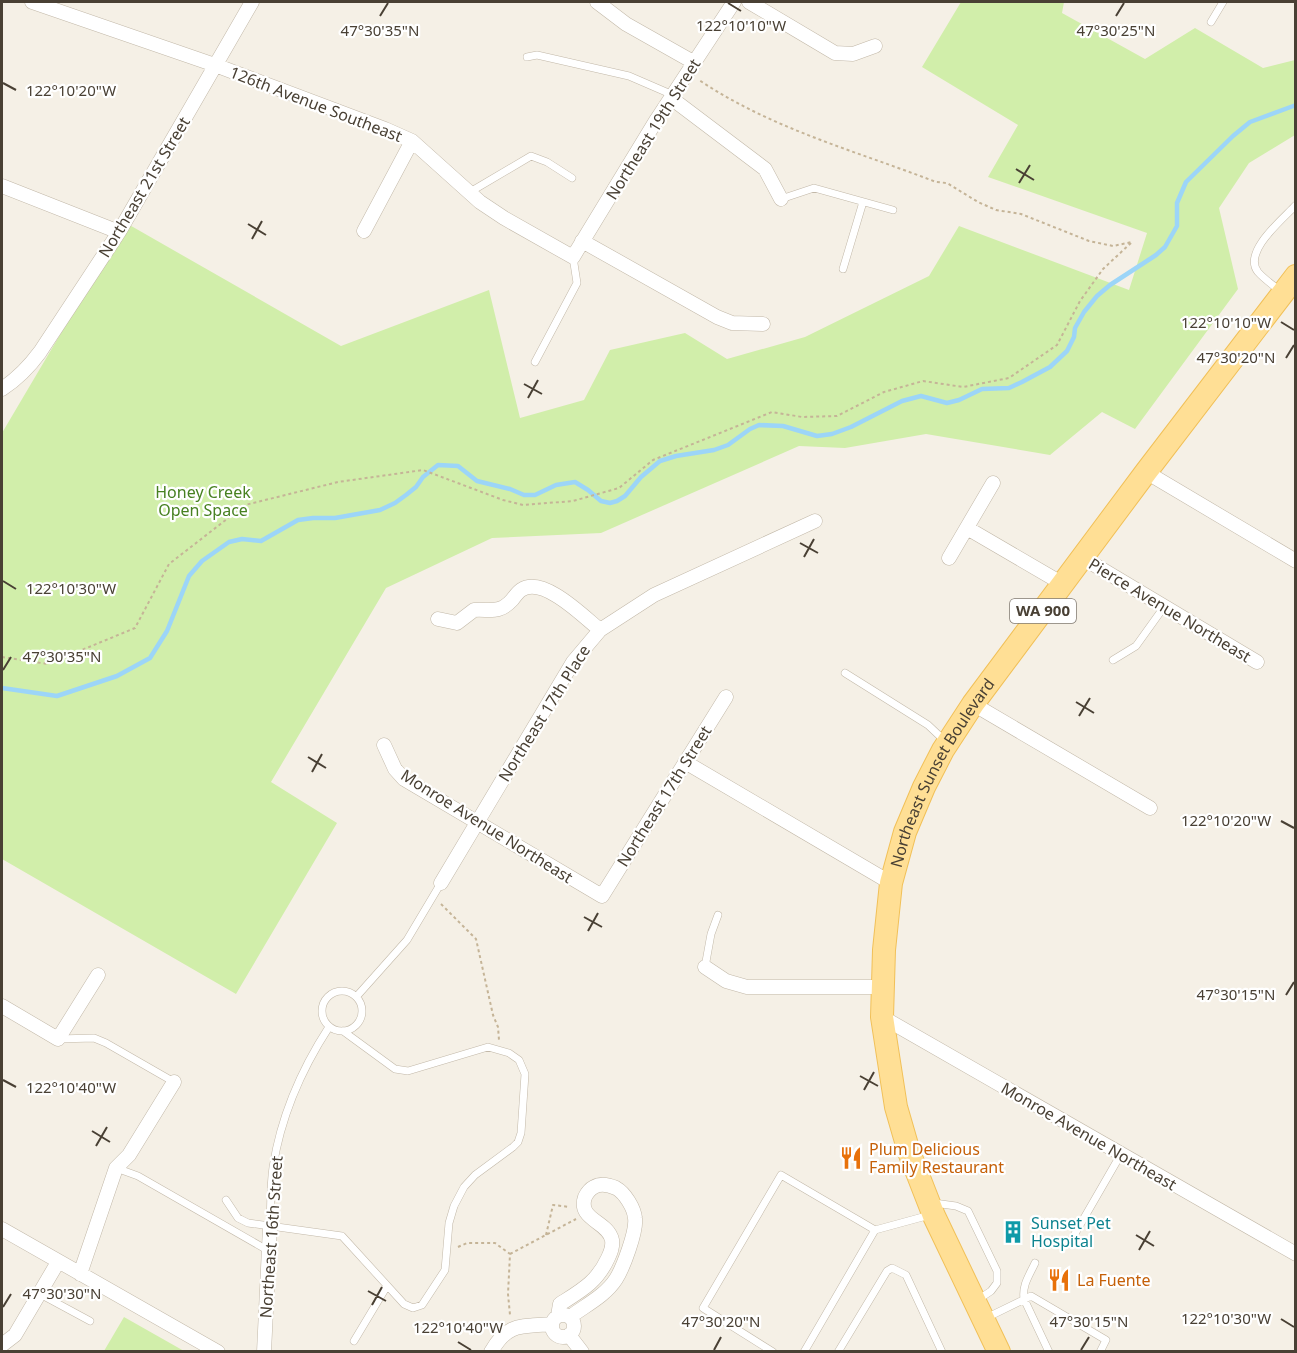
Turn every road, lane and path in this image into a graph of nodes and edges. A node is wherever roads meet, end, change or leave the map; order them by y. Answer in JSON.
{"nodes":[{"id":1,"x":32,"y":2,"type":"edge"},
{"id":2,"x":252,"y":2,"type":"edge"},
{"id":3,"x":597,"y":2,"type":"edge"},
{"id":4,"x":734,"y":2,"type":"edge"},
{"id":5,"x":749,"y":2,"type":"edge"},
{"id":6,"x":1223,"y":2,"type":"edge"},
{"id":7,"x":1211,"y":22,"type":"dead end"},
{"id":8,"x":875,"y":46,"type":"dead end"},
{"id":9,"x":527,"y":57,"type":"dead end"},
{"id":10,"x":215,"y":65,"type":"junction"},
{"id":11,"x":692,"y":68,"type":"junction"},
{"id":12,"x":672,"y":97,"type":"junction"},
{"id":13,"x":412,"y":141,"type":"junction"},
{"id":14,"x":572,"y":178,"type":"dead end"},
{"id":15,"x":2,"y":186,"type":"edge"},
{"id":16,"x":470,"y":192,"type":"junction"},
{"id":17,"x":781,"y":200,"type":"joint"},
{"id":18,"x":863,"y":202,"type":"junction"},
{"id":19,"x":1296,"y":205,"type":"edge"},
{"id":20,"x":893,"y":210,"type":"dead end"},
{"id":21,"x":364,"y":231,"type":"dead end"},
{"id":22,"x":119,"y":232,"type":"junction"},
{"id":23,"x":582,"y":241,"type":"junction"},
{"id":24,"x":573,"y":257,"type":"junction"},
{"id":25,"x":843,"y":269,"type":"dead end"},
{"id":26,"x":1289,"y":285,"type":"edge"},
{"id":27,"x":763,"y":324,"type":"dead end"},
{"id":28,"x":536,"y":362,"type":"dead end"},
{"id":29,"x":2,"y":388,"type":"edge"},
{"id":30,"x":1146,"y":472,"type":"junction"},
{"id":31,"x":993,"y":483,"type":"dead end"},
{"id":32,"x":815,"y":521,"type":"dead end"},
{"id":33,"x":967,"y":528,"type":"junction"},
{"id":34,"x":949,"y":558,"type":"dead end"},
{"id":35,"x":1083,"y":558,"type":"junction"},
{"id":36,"x":1295,"y":560,"type":"edge"},
{"id":37,"x":1063,"y":584,"type":"junction"},
{"id":38,"x":1164,"y":607,"type":"junction"},
{"id":39,"x":438,"y":619,"type":"dead end"},
{"id":40,"x":600,"y":630,"type":"junction"},
{"id":41,"x":2,"y":657,"type":"edge"},
{"id":42,"x":1113,"y":660,"type":"dead end"},
{"id":43,"x":1257,"y":662,"type":"dead end"},
{"id":44,"x":845,"y":673,"type":"dead end"},
{"id":45,"x":726,"y":696,"type":"dead end"},
{"id":46,"x":973,"y":704,"type":"junction"},
{"id":47,"x":947,"y":744,"type":"junction"},
{"id":48,"x":384,"y":745,"type":"dead end"},
{"id":49,"x":685,"y":762,"type":"junction"},
{"id":50,"x":1150,"y":808,"type":"dead end"},
{"id":51,"x":476,"y":823,"type":"junction"},
{"id":52,"x":441,"y":883,"type":"joint"},
{"id":53,"x":891,"y":883,"type":"junction"},
{"id":54,"x":602,"y":896,"type":"joint"},
{"id":55,"x":434,"y":897,"type":"junction"},
{"id":56,"x":718,"y":915,"type":"dead end"},
{"id":57,"x":705,"y":967,"type":"joint"},
{"id":58,"x":98,"y":975,"type":"dead end"},
{"id":59,"x":883,"y":987,"type":"junction"},
{"id":60,"x":357,"y":996,"type":"junction"},
{"id":61,"x":2,"y":1006,"type":"edge"},
{"id":62,"x":882,"y":1017,"type":"junction"},
{"id":63,"x":329,"y":1027,"type":"junction"},
{"id":64,"x":343,"y":1031,"type":"junction"},
{"id":65,"x":58,"y":1039,"type":"junction"},
{"id":66,"x":500,"y":1049,"type":"junction"},
{"id":67,"x":174,"y":1082,"type":"joint"},
{"id":68,"x":1121,"y":1154,"type":"junction"},
{"id":69,"x":116,"y":1168,"type":"junction"},
{"id":70,"x":226,"y":1200,"type":"dead end"},
{"id":71,"x":931,"y":1208,"type":"junction"},
{"id":72,"x":585,"y":1210,"type":"junction"},
{"id":73,"x":270,"y":1227,"type":"junction"},
{"id":74,"x":2,"y":1229,"type":"edge"},
{"id":75,"x":875,"y":1230,"type":"junction"},
{"id":76,"x":546,"y":1235,"type":"junction"},
{"id":77,"x":1069,"y":1244,"type":"dead end"},
{"id":78,"x":269,"y":1251,"type":"junction"},
{"id":79,"x":447,"y":1251,"type":"junction"},
{"id":80,"x":510,"y":1254,"type":"junction"},
{"id":81,"x":1296,"y":1254,"type":"edge"},
{"id":82,"x":58,"y":1262,"type":"junction"},
{"id":83,"x":1035,"y":1263,"type":"dead end"},
{"id":84,"x":80,"y":1274,"type":"junction"},
{"id":85,"x":387,"y":1286,"type":"junction"},
{"id":86,"x":40,"y":1294,"type":"junction"},
{"id":87,"x":1024,"y":1299,"type":"junction"},
{"id":88,"x":979,"y":1310,"type":"junction"},
{"id":89,"x":560,"y":1319,"type":"junction"},
{"id":90,"x":90,"y":1321,"type":"dead end"},
{"id":91,"x":511,"y":1328,"type":"junction"},
{"id":92,"x":354,"y":1341,"type":"dead end"},
{"id":93,"x":2,"y":1345,"type":"edge"},
{"id":94,"x":218,"y":1352,"type":"edge"},
{"id":95,"x":264,"y":1352,"type":"edge"},
{"id":96,"x":491,"y":1352,"type":"edge"},
{"id":97,"x":582,"y":1352,"type":"edge"},
{"id":98,"x":773,"y":1352,"type":"edge"},
{"id":99,"x":804,"y":1352,"type":"edge"},
{"id":100,"x":838,"y":1352,"type":"edge"},
{"id":101,"x":942,"y":1352,"type":"edge"},
{"id":102,"x":999,"y":1352,"type":"edge"},
{"id":103,"x":1049,"y":1352,"type":"edge"},
{"id":104,"x":1100,"y":1352,"type":"edge"}],
"edges":[{"from":1,"to":10,"type":"street","name":"126th Avenue Southeast"},
{"from":2,"to":10,"type":"street","name":"Northeast 21st Street"},
{"from":3,"to":11,"type":"street"},
{"from":4,"to":11,"type":"street","name":"Northeast 19th Street"},
{"from":5,"to":8,"type":"street"},
{"from":6,"to":7,"type":"lane"},
{"from":9,"to":12,"type":"lane"},
{"from":10,"to":13,"type":"street","name":"126th Avenue Southeast"},
{"from":10,"to":22,"type":"street","name":"Northeast 21st Street"},
{"from":11,"to":12,"type":"street","name":"Northeast 19th Street"},
{"from":11,"to":41,"type":"path"},
{"from":12,"to":17,"type":"street"},
{"from":12,"to":23,"type":"street","name":"Northeast 19th Street"},
{"from":13,"to":16,"type":"street","name":"126th Avenue Southeast"},
{"from":13,"to":21,"type":"street"},
{"from":14,"to":16,"type":"lane"},
{"from":15,"to":22,"type":"street"},
{"from":16,"to":24,"type":"street","name":"126th Avenue Southeast"},
{"from":17,"to":18,"type":"lane"},
{"from":18,"to":20,"type":"lane"},
{"from":18,"to":25,"type":"lane"},
{"from":19,"to":26,"type":"lane"},
{"from":22,"to":29,"type":"street","name":"Northeast 21st Street"},
{"from":23,"to":24,"type":"street","name":"Northeast 19th Street"},
{"from":23,"to":27,"type":"street"},
{"from":24,"to":28,"type":"lane"},
{"from":26,"to":30,"type":"main road","name":"Northeast Sunset Boulevard","number":"WA 900"},
{"from":30,"to":35,"type":"main road","name":"Northeast Sunset Boulevard","number":"WA 900"},
{"from":30,"to":36,"type":"street"},
{"from":31,"to":33,"type":"street"},
{"from":32,"to":40,"type":"street","name":"Northeast 17th Place"},
{"from":33,"to":34,"type":"street"},
{"from":33,"to":37,"type":"street"},
{"from":35,"to":37,"type":"main road","name":"Northeast Sunset Boulevard","number":"WA 900"},
{"from":35,"to":38,"type":"street","name":"Pierce Avenue Northeast"},
{"from":37,"to":46,"type":"main road","name":"Northeast Sunset Boulevard","number":"WA 900"},
{"from":38,"to":42,"type":"lane"},
{"from":38,"to":43,"type":"street","name":"Pierce Avenue Northeast"},
{"from":39,"to":40,"type":"street"},
{"from":40,"to":51,"type":"street","name":"Northeast 17th Place"},
{"from":44,"to":47,"type":"lane"},
{"from":45,"to":49,"type":"street","name":"Northeast 17th Street"},
{"from":46,"to":47,"type":"main road","name":"Northeast Sunset Boulevard","number":"WA 900"},
{"from":46,"to":50,"type":"street"},
{"from":47,"to":53,"type":"main road","name":"Northeast Sunset Boulevard","number":"WA 900"},
{"from":48,"to":51,"type":"street","name":"Monroe Avenue Northeast"},
{"from":49,"to":53,"type":"street"},
{"from":49,"to":54,"type":"street","name":"Northeast 17th Street"},
{"from":51,"to":52,"type":"street","name":"Northeast 17th Place"},
{"from":51,"to":54,"type":"street","name":"Monroe Avenue Northeast"},
{"from":52,"to":55,"type":"lane"},
{"from":53,"to":59,"type":"main road","name":"Northeast Sunset Boulevard","number":"WA 900"},
{"from":55,"to":60,"type":"lane"},
{"from":55,"to":66,"type":"path"},
{"from":56,"to":57,"type":"lane"},
{"from":57,"to":59,"type":"street"},
{"from":58,"to":65,"type":"street"},
{"from":59,"to":62,"type":"main road","name":"Northeast Sunset Boulevard","number":"WA 900"},
{"from":60,"to":63,"type":"lane"},
{"from":60,"to":64,"type":"lane"},
{"from":61,"to":65,"type":"street"},
{"from":62,"to":68,"type":"street","name":"Monroe Avenue Northeast"},
{"from":62,"to":71,"type":"main road","name":"Northeast Sunset Boulevard","number":"WA 900"},
{"from":63,"to":64,"type":"lane"},
{"from":63,"to":73,"type":"lane","name":"Northeast 16th Street"},
{"from":64,"to":66,"type":"lane"},
{"from":65,"to":67,"type":"lane"},
{"from":66,"to":79,"type":"lane"},
{"from":67,"to":69,"type":"street"},
{"from":68,"to":77,"type":"lane"},
{"from":68,"to":81,"type":"street","name":"Monroe Avenue Northeast"},
{"from":69,"to":78,"type":"lane"},
{"from":69,"to":84,"type":"street"},
{"from":70,"to":73,"type":"lane"},
{"from":71,"to":75,"type":"lane"},
{"from":71,"to":88,"type":"main road","name":"Northeast Sunset Boulevard","number":"WA 900"},
{"from":71,"to":88,"type":"lane"},
{"from":72,"to":76,"type":"path"},
{"from":72,"to":76,"type":"path"},
{"from":72,"to":89,"type":"street"},
{"from":72,"to":89,"type":"street"},
{"from":73,"to":78,"type":"street","name":"Northeast 16th Street"},
{"from":73,"to":85,"type":"lane"},
{"from":74,"to":82,"type":"street"},
{"from":75,"to":98,"type":"lane"},
{"from":75,"to":99,"type":"lane"},
{"from":76,"to":80,"type":"path"},
{"from":78,"to":95,"type":"street","name":"Northeast 16th Street"},
{"from":79,"to":80,"type":"path"},
{"from":79,"to":85,"type":"lane"},
{"from":80,"to":91,"type":"path"},
{"from":82,"to":84,"type":"street"},
{"from":82,"to":86,"type":"street"},
{"from":83,"to":87,"type":"lane"},
{"from":84,"to":94,"type":"street"},
{"from":85,"to":92,"type":"lane"},
{"from":86,"to":90,"type":"lane"},
{"from":86,"to":93,"type":"street"},
{"from":87,"to":88,"type":"lane"},
{"from":87,"to":103,"type":"lane"},
{"from":87,"to":104,"type":"lane"},
{"from":88,"to":102,"type":"main road","name":"Northeast Sunset Boulevard","number":"WA 900"},
{"from":89,"to":91,"type":"street"},
{"from":89,"to":97,"type":"street"},
{"from":91,"to":96,"type":"street"},
{"from":100,"to":101,"type":"lane"}]}
